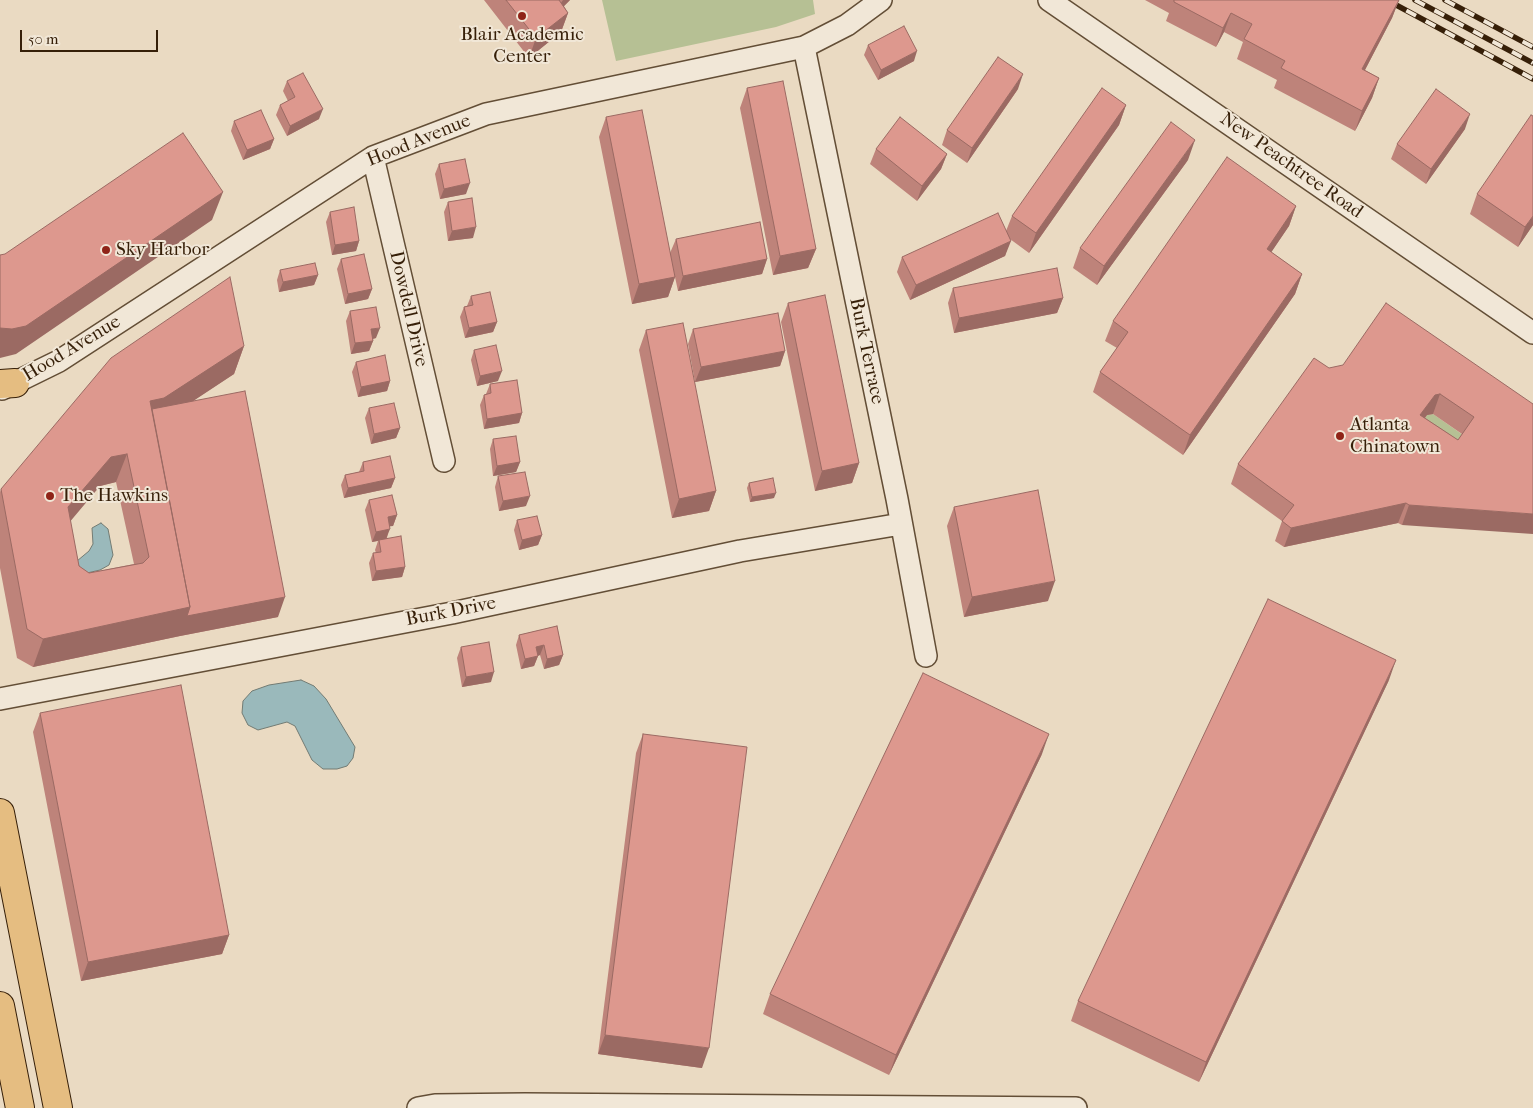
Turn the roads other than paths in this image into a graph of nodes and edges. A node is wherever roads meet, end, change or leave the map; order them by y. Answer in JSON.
{"nodes":[{"id":1,"x":881,"y":0,"type":"edge"},
{"id":2,"x":1049,"y":0,"type":"edge"},
{"id":3,"x":804,"y":47,"type":"junction"},
{"id":4,"x":373,"y":157,"type":"junction"},
{"id":5,"x":1533,"y":333,"type":"edge"},
{"id":6,"x":5,"y":385,"type":"edge"},
{"id":7,"x":444,"y":461,"type":"dead end"},
{"id":8,"x":901,"y":524,"type":"junction"},
{"id":9,"x":926,"y":656,"type":"dead end"},
{"id":10,"x":0,"y":699,"type":"edge"},
{"id":11,"x":0,"y":813,"type":"edge"},
{"id":12,"x":0,"y":1006,"type":"edge"},
{"id":13,"x":20,"y":1108,"type":"edge"},
{"id":14,"x":58,"y":1108,"type":"edge"},
{"id":15,"x":418,"y":1108,"type":"edge"},
{"id":16,"x":1076,"y":1108,"type":"edge"}],
"edges":[{"from":1,"to":3,"type":"street","name":"Hood Avenue"},
{"from":2,"to":5,"type":"street","name":"New Peachtree Road"},
{"from":3,"to":4,"type":"street","name":"Hood Avenue"},
{"from":3,"to":8,"type":"street","name":"Burk Terrace"},
{"from":4,"to":6,"type":"street","name":"Hood Avenue"},
{"from":4,"to":7,"type":"street","name":"Dowdell Drive"},
{"from":8,"to":9,"type":"street","name":"Burk Terrace"},
{"from":8,"to":10,"type":"street","name":"Burk Drive"},
{"from":11,"to":14,"type":"main road"},
{"from":12,"to":13,"type":"main road"},
{"from":15,"to":16,"type":"street"}]}
